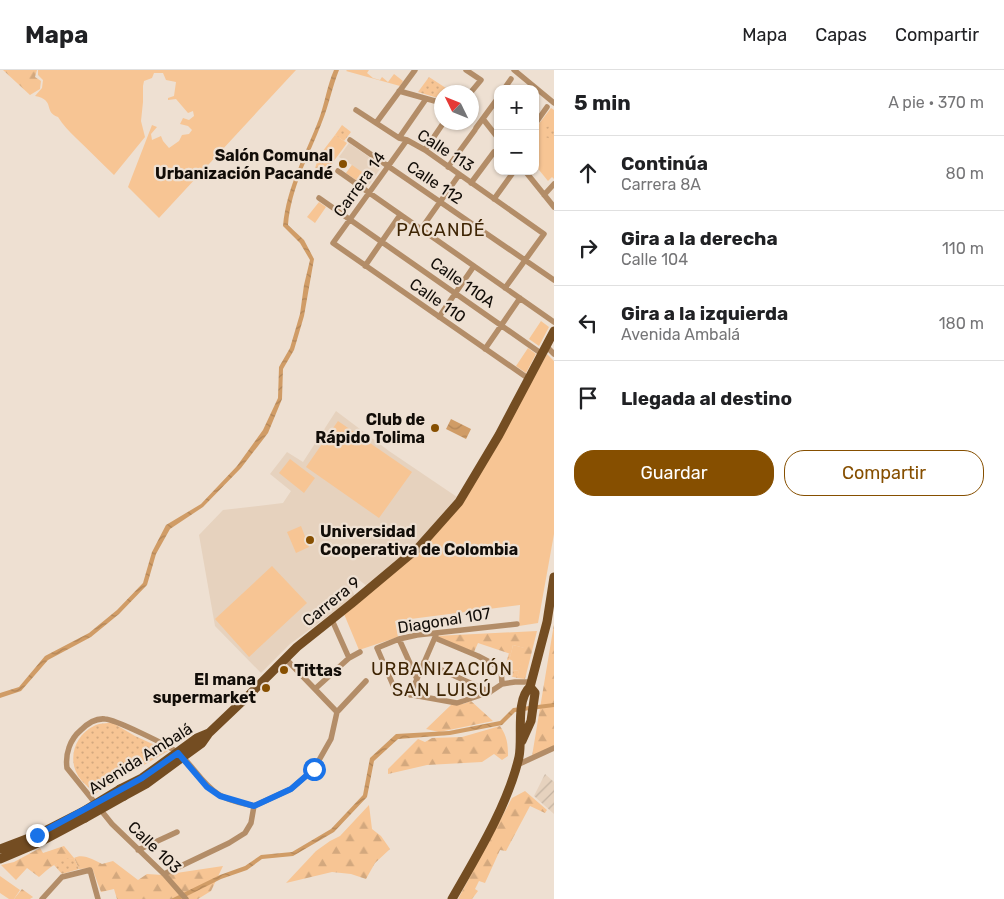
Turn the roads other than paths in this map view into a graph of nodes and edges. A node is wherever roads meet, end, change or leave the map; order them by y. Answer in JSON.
{"nodes":[{"id":1,"x":415,"y":70,"type":"edge"},
{"id":2,"x":466,"y":70,"type":"edge"},
{"id":3,"x":514,"y":70,"type":"edge"},
{"id":4,"x":511,"y":78,"type":"dead end"},
{"id":5,"x":477,"y":85,"type":"edge"},
{"id":6,"x":507,"y":85,"type":"edge"},
{"id":7,"x":400,"y":91,"type":"junction"},
{"id":8,"x":426,"y":98,"type":"junction"},
{"id":9,"x":434,"y":100,"type":"edge"},
{"id":10,"x":554,"y":103,"type":"edge"},
{"id":11,"x":494,"y":104,"type":"edge"},
{"id":12,"x":547,"y":107,"type":"dead end"},
{"id":13,"x":356,"y":110,"type":"dead end"},
{"id":14,"x":539,"y":118,"type":"edge"},
{"id":15,"x":483,"y":119,"type":"junction"},
{"id":16,"x":376,"y":123,"type":"junction"},
{"id":17,"x":439,"y":130,"type":"edge"},
{"id":18,"x":494,"y":132,"type":"edge"},
{"id":19,"x":399,"y":138,"type":"junction"},
{"id":20,"x":350,"y":140,"type":"dead end"},
{"id":21,"x":407,"y":140,"type":"junction"},
{"id":22,"x":425,"y":150,"type":"junction"},
{"id":23,"x":494,"y":152,"type":"dead end"},
{"id":24,"x":388,"y":166,"type":"junction"},
{"id":25,"x":448,"y":167,"type":"junction"},
{"id":26,"x":338,"y":171,"type":"dead end"},
{"id":27,"x":459,"y":175,"type":"junction"},
{"id":28,"x":511,"y":175,"type":"edge"},
{"id":29,"x":528,"y":175,"type":"edge"},
{"id":30,"x":471,"y":183,"type":"junction"},
{"id":31,"x":554,"y":184,"type":"edge"},
{"id":32,"x":369,"y":193,"type":"junction"},
{"id":33,"x":544,"y":195,"type":"junction"},
{"id":34,"x":320,"y":198,"type":"dead end"},
{"id":35,"x":494,"y":199,"type":"junction"},
{"id":36,"x":440,"y":202,"type":"junction"},
{"id":37,"x":554,"y":207,"type":"edge"},
{"id":38,"x":400,"y":215,"type":"junction"},
{"id":39,"x":350,"y":219,"type":"junction"},
{"id":40,"x":421,"y":229,"type":"junction"},
{"id":41,"x":382,"y":242,"type":"junction"},
{"id":42,"x":333,"y":243,"type":"joint"},
{"id":43,"x":525,"y":260,"type":"junction"},
{"id":44,"x":365,"y":266,"type":"junction"},
{"id":45,"x":474,"y":266,"type":"junction"},
{"id":46,"x":554,"y":280,"type":"edge"},
{"id":47,"x":505,"y":288,"type":"junction"},
{"id":48,"x":455,"y":293,"type":"junction"},
{"id":49,"x":520,"y":298,"type":"junction"},
{"id":50,"x":439,"y":317,"type":"junction"},
{"id":51,"x":554,"y":322,"type":"edge"},
{"id":52,"x":501,"y":326,"type":"junction"},
{"id":53,"x":554,"y":331,"type":"edge"},
{"id":54,"x":484,"y":349,"type":"junction"},
{"id":55,"x":544,"y":350,"type":"junction"},
{"id":56,"x":554,"y":354,"type":"edge"},
{"id":57,"x":529,"y":379,"type":"junction"},
{"id":58,"x":554,"y":578,"type":"edge"},
{"id":59,"x":332,"y":620,"type":"junction"},
{"id":60,"x":517,"y":624,"type":"dead end"},
{"id":61,"x":436,"y":636,"type":"junction"},
{"id":62,"x":399,"y":639,"type":"junction"},
{"id":63,"x":360,"y":652,"type":"dead end"},
{"id":64,"x":285,"y":658,"type":"junction"},
{"id":65,"x":349,"y":658,"type":"junction"},
{"id":66,"x":424,"y":662,"type":"junction"},
{"id":67,"x":417,"y":679,"type":"junction"},
{"id":68,"x":366,"y":681,"type":"dead end"},
{"id":69,"x":502,"y":684,"type":"junction"},
{"id":70,"x":316,"y":688,"type":"junction"},
{"id":71,"x":530,"y":688,"type":"junction"},
{"id":72,"x":490,"y":692,"type":"junction"},
{"id":73,"x":410,"y":695,"type":"junction"},
{"id":74,"x":337,"y":712,"type":"junction"},
{"id":75,"x":209,"y":733,"type":"joint"},
{"id":76,"x":521,"y":741,"type":"junction"},
{"id":77,"x":554,"y":748,"type":"edge"},
{"id":78,"x":180,"y":755,"type":"junction"},
{"id":79,"x":517,"y":765,"type":"junction"},
{"id":80,"x":254,"y":806,"type":"junction"},
{"id":81,"x":83,"y":814,"type":"junction"},
{"id":82,"x":178,"y":832,"type":"dead end"},
{"id":83,"x":0,"y":849,"type":"edge"},
{"id":84,"x":138,"y":850,"type":"junction"},
{"id":85,"x":0,"y":859,"type":"edge"},
{"id":86,"x":164,"y":874,"type":"junction"},
{"id":87,"x":42,"y":899,"type":"edge"},
{"id":88,"x":98,"y":899,"type":"edge"},
{"id":89,"x":186,"y":899,"type":"edge"},
{"id":90,"x":452,"y":899,"type":"edge"}],
"edges":[{"from":1,"to":7,"type":"street"},
{"from":2,"to":5,"type":"street"},
{"from":3,"to":10,"type":"street"},
{"from":4,"to":6,"type":"street"},
{"from":7,"to":8,"type":"street"},
{"from":7,"to":16,"type":"street"},
{"from":8,"to":9,"type":"street"},
{"from":8,"to":19,"type":"street","name":"Carrera 14"},
{"from":11,"to":15,"type":"street"},
{"from":12,"to":14,"type":"street"},
{"from":13,"to":16,"type":"street","name":"Calle 113"},
{"from":15,"to":18,"type":"street"},
{"from":15,"to":25,"type":"street"},
{"from":16,"to":19,"type":"street","name":"Calle 113"},
{"from":17,"to":22,"type":"street"},
{"from":19,"to":21,"type":"street","name":"Calle 113"},
{"from":20,"to":24,"type":"street","name":"Calle 112"},
{"from":21,"to":22,"type":"street","name":"Calle 113"},
{"from":21,"to":24,"type":"street","name":"Carrera 14"},
{"from":22,"to":25,"type":"street","name":"Calle 113"},
{"from":23,"to":30,"type":"street"},
{"from":24,"to":32,"type":"street","name":"Carrera 14"},
{"from":24,"to":36,"type":"street","name":"Calle 112"},
{"from":25,"to":27,"type":"street","name":"Calle 113"},
{"from":26,"to":32,"type":"street"},
{"from":27,"to":30,"type":"street","name":"Calle 113"},
{"from":27,"to":36,"type":"street"},
{"from":28,"to":35,"type":"street"},
{"from":29,"to":33,"type":"street"},
{"from":30,"to":35,"type":"street","name":"Calle 113"},
{"from":31,"to":33,"type":"street"},
{"from":32,"to":38,"type":"street"},
{"from":32,"to":39,"type":"street","name":"Carrera 14"},
{"from":33,"to":37,"type":"street"},
{"from":34,"to":39,"type":"street","name":"Calle 110A"},
{"from":35,"to":43,"type":"street","name":"Calle 113"},
{"from":36,"to":40,"type":"street"},
{"from":36,"to":43,"type":"street","name":"Calle 112"},
{"from":38,"to":40,"type":"street"},
{"from":38,"to":41,"type":"street"},
{"from":39,"to":41,"type":"street","name":"Calle 110A"},
{"from":39,"to":42,"type":"street","name":"Carrera 14"},
{"from":40,"to":45,"type":"street"},
{"from":41,"to":44,"type":"street"},
{"from":41,"to":48,"type":"street","name":"Calle 110A"},
{"from":42,"to":44,"type":"street","name":"Calle 110"},
{"from":43,"to":46,"type":"street","name":"Calle 112"},
{"from":43,"to":47,"type":"street"},
{"from":44,"to":50,"type":"street","name":"Calle 110"},
{"from":45,"to":47,"type":"street"},
{"from":45,"to":48,"type":"street"},
{"from":47,"to":49,"type":"street"},
{"from":48,"to":50,"type":"street"},
{"from":48,"to":52,"type":"street","name":"Calle 110A"},
{"from":49,"to":51,"type":"street"},
{"from":49,"to":52,"type":"street"},
{"from":50,"to":54,"type":"street","name":"Calle 110"},
{"from":52,"to":54,"type":"street"},
{"from":52,"to":55,"type":"street","name":"Calle 110A"},
{"from":53,"to":55,"type":"main road","name":"Carrera 9"},
{"from":54,"to":57,"type":"street","name":"Calle 110"},
{"from":55,"to":56,"type":"street","name":"Calle 110A"},
{"from":55,"to":57,"type":"main road","name":"Carrera 9"},
{"from":57,"to":59,"type":"main road","name":"Carrera 9"},
{"from":58,"to":71,"type":"main road"},
{"from":59,"to":64,"type":"main road","name":"Carrera 9"},
{"from":59,"to":65,"type":"street"},
{"from":60,"to":61,"type":"street","name":"Diagonal 107"},
{"from":61,"to":62,"type":"street","name":"Diagonal 107"},
{"from":61,"to":66,"type":"street"},
{"from":61,"to":69,"type":"street"},
{"from":62,"to":67,"type":"street"},
{"from":62,"to":73,"type":"street","name":"Diagonal 107"},
{"from":63,"to":65,"type":"street"},
{"from":64,"to":70,"type":"street"},
{"from":64,"to":75,"type":"main road","name":"Carrera 9"},
{"from":65,"to":70,"type":"street"},
{"from":66,"to":67,"type":"street"},
{"from":66,"to":72,"type":"street"},
{"from":67,"to":73,"type":"street"},
{"from":68,"to":74,"type":"street"},
{"from":69,"to":71,"type":"street"},
{"from":69,"to":72,"type":"street"},
{"from":70,"to":74,"type":"street"},
{"from":71,"to":76,"type":"main road"},
{"from":71,"to":76,"type":"main road"},
{"from":72,"to":73,"type":"street"},
{"from":74,"to":80,"type":"street"},
{"from":75,"to":78,"type":"main road","name":"Avenida Ambalá"},
{"from":76,"to":79,"type":"main road"},
{"from":77,"to":79,"type":"street"},
{"from":78,"to":80,"type":"street"},
{"from":78,"to":81,"type":"main road","name":"Avenida Ambalá","bridge":true},
{"from":78,"to":84,"type":"street","name":"Calle 103"},
{"from":79,"to":90,"type":"main road"},
{"from":80,"to":86,"type":"street"},
{"from":81,"to":83,"type":"main road","name":"Avenida Ambalá"},
{"from":81,"to":85,"type":"main road","name":"Avenida Ambalá"},
{"from":82,"to":84,"type":"street"},
{"from":84,"to":86,"type":"street","name":"Calle 103"},
{"from":86,"to":89,"type":"street","name":"Calle 103"},
{"from":87,"to":88,"type":"street"}]}
